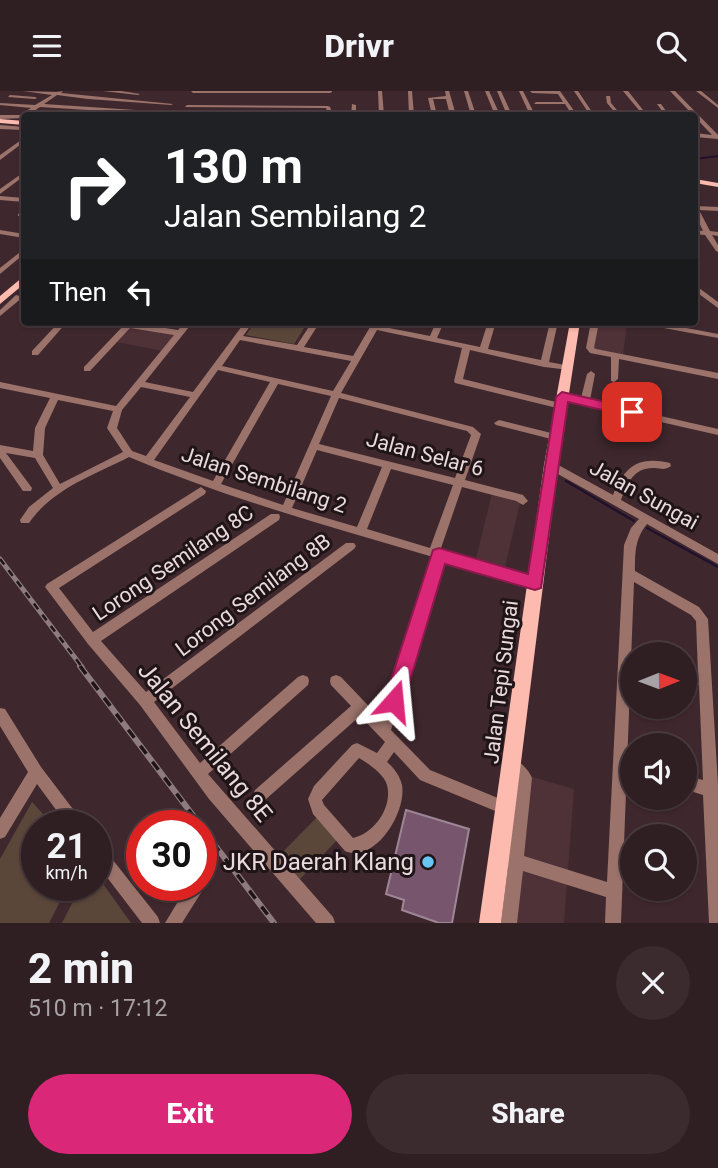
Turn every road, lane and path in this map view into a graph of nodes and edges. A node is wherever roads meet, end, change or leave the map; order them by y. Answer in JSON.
{"nodes":[{"id":1,"x":18,"y":91,"type":"edge"},
{"id":2,"x":25,"y":91,"type":"edge"},
{"id":3,"x":98,"y":91,"type":"edge"},
{"id":4,"x":104,"y":91,"type":"edge"},
{"id":5,"x":193,"y":91,"type":"edge"},
{"id":6,"x":380,"y":91,"type":"edge"},
{"id":7,"x":410,"y":91,"type":"edge"},
{"id":8,"x":466,"y":91,"type":"edge"},
{"id":9,"x":487,"y":91,"type":"edge"},
{"id":10,"x":499,"y":91,"type":"edge"},
{"id":11,"x":521,"y":91,"type":"edge"},
{"id":12,"x":576,"y":91,"type":"edge"},
{"id":13,"x":625,"y":91,"type":"edge"},
{"id":14,"x":673,"y":91,"type":"edge"},
{"id":15,"x":59,"y":92,"type":"edge"},
{"id":16,"x":330,"y":92,"type":"edge"},
{"id":17,"x":532,"y":92,"type":"edge"},
{"id":18,"x":559,"y":92,"type":"edge"},
{"id":19,"x":701,"y":93,"type":"edge"},
{"id":20,"x":448,"y":94,"type":"edge"},
{"id":21,"x":718,"y":95,"type":"edge"},
{"id":22,"x":10,"y":96,"type":"junction"},
{"id":23,"x":165,"y":96,"type":"dead end"},
{"id":24,"x":608,"y":97,"type":"dead end"},
{"id":25,"x":89,"y":98,"type":"junction"},
{"id":26,"x":241,"y":98,"type":"dead end"},
{"id":27,"x":48,"y":99,"type":"junction"},
{"id":28,"x":284,"y":101,"type":"dead end"},
{"id":29,"x":0,"y":103,"type":"edge"},
{"id":30,"x":536,"y":103,"type":"dead end"},
{"id":31,"x":566,"y":103,"type":"junction"},
{"id":32,"x":145,"y":105,"type":"dead end"},
{"id":33,"x":354,"y":105,"type":"dead end"},
{"id":34,"x":659,"y":105,"type":"dead end"},
{"id":35,"x":37,"y":106,"type":"junction"},
{"id":36,"x":186,"y":107,"type":"edge"},
{"id":37,"x":718,"y":107,"type":"edge"},
{"id":38,"x":75,"y":108,"type":"junction"},
{"id":39,"x":28,"y":112,"type":"edge"},
{"id":40,"x":69,"y":112,"type":"edge"},
{"id":41,"x":276,"y":112,"type":"edge"},
{"id":42,"x":354,"y":112,"type":"edge"},
{"id":43,"x":382,"y":112,"type":"edge"},
{"id":44,"x":412,"y":112,"type":"edge"},
{"id":45,"x":433,"y":112,"type":"edge"},
{"id":46,"x":452,"y":112,"type":"edge"},
{"id":47,"x":473,"y":112,"type":"edge"},
{"id":48,"x":497,"y":112,"type":"edge"},
{"id":49,"x":509,"y":112,"type":"edge"},
{"id":50,"x":532,"y":112,"type":"edge"},
{"id":51,"x":570,"y":112,"type":"edge"},
{"id":52,"x":590,"y":112,"type":"edge"},
{"id":53,"x":616,"y":112,"type":"edge"},
{"id":54,"x":642,"y":112,"type":"edge"},
{"id":55,"x":665,"y":112,"type":"edge"},
{"id":56,"x":693,"y":112,"type":"edge"},
{"id":57,"x":21,"y":117,"type":"edge"},
{"id":58,"x":698,"y":117,"type":"edge"},
{"id":59,"x":0,"y":119,"type":"edge"},
{"id":60,"x":21,"y":122,"type":"edge"},
{"id":61,"x":0,"y":127,"type":"edge"},
{"id":62,"x":11,"y":128,"type":"junction"},
{"id":63,"x":21,"y":129,"type":"edge"},
{"id":64,"x":698,"y":135,"type":"edge"},
{"id":65,"x":0,"y":136,"type":"edge"},
{"id":66,"x":698,"y":136,"type":"edge"},
{"id":67,"x":717,"y":137,"type":"edge"},
{"id":68,"x":21,"y":145,"type":"edge"},
{"id":69,"x":709,"y":146,"type":"dead end"},
{"id":70,"x":0,"y":160,"type":"edge"},
{"id":71,"x":21,"y":175,"type":"edge"},
{"id":72,"x":698,"y":180,"type":"edge"},
{"id":73,"x":718,"y":183,"type":"edge"},
{"id":74,"x":0,"y":192,"type":"edge"},
{"id":75,"x":0,"y":198,"type":"edge"},
{"id":76,"x":21,"y":200,"type":"edge"},
{"id":77,"x":698,"y":208,"type":"edge"},
{"id":78,"x":718,"y":209,"type":"edge"},
{"id":79,"x":698,"y":215,"type":"edge"},
{"id":80,"x":0,"y":232,"type":"edge"},
{"id":81,"x":698,"y":232,"type":"edge"},
{"id":82,"x":706,"y":233,"type":"junction"},
{"id":83,"x":718,"y":234,"type":"edge"},
{"id":84,"x":21,"y":236,"type":"edge"},
{"id":85,"x":718,"y":250,"type":"edge"},
{"id":86,"x":21,"y":254,"type":"edge"},
{"id":87,"x":0,"y":272,"type":"edge"},
{"id":88,"x":18,"y":289,"type":"edge"},
{"id":89,"x":698,"y":289,"type":"edge"},
{"id":90,"x":0,"y":301,"type":"edge"},
{"id":91,"x":718,"y":306,"type":"edge"},
{"id":92,"x":0,"y":312,"type":"edge"},
{"id":93,"x":59,"y":326,"type":"edge"},
{"id":94,"x":127,"y":326,"type":"edge"},
{"id":95,"x":246,"y":326,"type":"edge"},
{"id":96,"x":313,"y":326,"type":"edge"},
{"id":97,"x":374,"y":326,"type":"edge"},
{"id":98,"x":379,"y":326,"type":"edge"},
{"id":99,"x":438,"y":326,"type":"edge"},
{"id":100,"x":491,"y":326,"type":"edge"},
{"id":101,"x":553,"y":326,"type":"edge"},
{"id":102,"x":574,"y":326,"type":"edge"},
{"id":103,"x":594,"y":326,"type":"edge"},
{"id":104,"x":668,"y":326,"type":"edge"},
{"id":105,"x":184,"y":327,"type":"edge"},
{"id":106,"x":718,"y":336,"type":"edge"},
{"id":107,"x":238,"y":338,"type":"junction"},
{"id":108,"x":433,"y":339,"type":"junction"},
{"id":109,"x":466,"y":347,"type":"junction"},
{"id":110,"x":299,"y":348,"type":"junction"},
{"id":111,"x":484,"y":350,"type":"junction"},
{"id":112,"x":35,"y":353,"type":"dead end"},
{"id":113,"x":615,"y":355,"type":"junction"},
{"id":114,"x":355,"y":359,"type":"junction"},
{"id":115,"x":544,"y":363,"type":"junction"},
{"id":116,"x":216,"y":367,"type":"junction"},
{"id":117,"x":567,"y":368,"type":"junction"},
{"id":118,"x":87,"y":369,"type":"dead end"},
{"id":119,"x":591,"y":374,"type":"dead end"},
{"id":120,"x":718,"y":376,"type":"edge"},
{"id":121,"x":614,"y":379,"type":"dead end"},
{"id":122,"x":275,"y":381,"type":"junction"},
{"id":123,"x":140,"y":384,"type":"junction"},
{"id":124,"x":0,"y":385,"type":"edge"},
{"id":125,"x":336,"y":394,"type":"junction"},
{"id":126,"x":195,"y":395,"type":"junction"},
{"id":127,"x":55,"y":397,"type":"junction"},
{"id":128,"x":562,"y":401,"type":"junction"},
{"id":129,"x":585,"y":402,"type":"junction"},
{"id":130,"x":118,"y":409,"type":"junction"},
{"id":131,"x":499,"y":423,"type":"dead end"},
{"id":132,"x":718,"y":432,"type":"edge"},
{"id":133,"x":555,"y":437,"type":"junction"},
{"id":134,"x":315,"y":446,"type":"junction"},
{"id":135,"x":0,"y":450,"type":"edge"},
{"id":136,"x":129,"y":453,"type":"junction"},
{"id":137,"x":37,"y":455,"type":"junction"},
{"id":138,"x":147,"y":462,"type":"junction"},
{"id":139,"x":388,"y":464,"type":"junction"},
{"id":140,"x":551,"y":465,"type":"junction"},
{"id":141,"x":666,"y":466,"type":"dead end"},
{"id":142,"x":458,"y":482,"type":"junction"},
{"id":143,"x":215,"y":486,"type":"junction"},
{"id":144,"x":27,"y":488,"type":"dead end"},
{"id":145,"x":60,"y":490,"type":"junction"},
{"id":146,"x":201,"y":491,"type":"dead end"},
{"id":147,"x":523,"y":501,"type":"dead end"},
{"id":148,"x":615,"y":502,"type":"junction"},
{"id":149,"x":281,"y":514,"type":"junction"},
{"id":150,"x":645,"y":519,"type":"junction"},
{"id":151,"x":24,"y":520,"type":"dead end"},
{"id":152,"x":361,"y":531,"type":"junction"},
{"id":153,"x":350,"y":546,"type":"dead end"},
{"id":154,"x":436,"y":554,"type":"junction"},
{"id":155,"x":718,"y":559,"type":"edge"},
{"id":156,"x":629,"y":573,"type":"junction"},
{"id":157,"x":535,"y":583,"type":"junction"},
{"id":158,"x":92,"y":640,"type":"junction"},
{"id":159,"x":629,"y":642,"type":"edge"},
{"id":160,"x":697,"y":679,"type":"edge"},
{"id":161,"x":303,"y":681,"type":"dead end"},
{"id":162,"x":336,"y":681,"type":"dead end"},
{"id":163,"x":705,"y":681,"type":"junction"},
{"id":164,"x":145,"y":701,"type":"junction"},
{"id":165,"x":360,"y":707,"type":"junction"},
{"id":166,"x":0,"y":714,"type":"edge"},
{"id":167,"x":389,"y":737,"type":"junction"},
{"id":168,"x":378,"y":763,"type":"junction"},
{"id":169,"x":512,"y":765,"type":"junction"},
{"id":170,"x":36,"y":772,"type":"junction"},
{"id":171,"x":198,"y":773,"type":"junction"},
{"id":172,"x":697,"y":786,"type":"edge"},
{"id":173,"x":714,"y":791,"type":"edge"},
{"id":174,"x":260,"y":795,"type":"dead end"},
{"id":175,"x":505,"y":808,"type":"junction"},
{"id":176,"x":65,"y":810,"type":"edge"},
{"id":177,"x":622,"y":810,"type":"edge"},
{"id":178,"x":0,"y":832,"type":"edge"},
{"id":179,"x":499,"y":854,"type":"junction"},
{"id":180,"x":516,"y":861,"type":"junction"},
{"id":181,"x":112,"y":872,"type":"edge"},
{"id":182,"x":614,"y":892,"type":"junction"},
{"id":183,"x":187,"y":901,"type":"edge"},
{"id":184,"x":152,"y":923,"type":"edge"},
{"id":185,"x":173,"y":923,"type":"edge"},
{"id":186,"x":327,"y":923,"type":"edge"},
{"id":187,"x":490,"y":923,"type":"edge"},
{"id":188,"x":509,"y":923,"type":"edge"},
{"id":189,"x":613,"y":923,"type":"edge"},
{"id":190,"x":717,"y":923,"type":"edge"}],
"edges":[{"from":1,"to":22,"type":"street"},
{"from":2,"to":15,"type":"street"},
{"from":3,"to":25,"type":"street"},
{"from":4,"to":23,"type":"street"},
{"from":5,"to":16,"type":"street"},
{"from":5,"to":36,"type":"street"},
{"from":6,"to":43,"type":"street"},
{"from":7,"to":44,"type":"street"},
{"from":8,"to":47,"type":"street"},
{"from":9,"to":48,"type":"street"},
{"from":10,"to":49,"type":"street"},
{"from":11,"to":50,"type":"street"},
{"from":12,"to":52,"type":"street"},
{"from":13,"to":54,"type":"street"},
{"from":14,"to":56,"type":"street"},
{"from":15,"to":25,"type":"street"},
{"from":15,"to":27,"type":"street"},
{"from":17,"to":18,"type":"street"},
{"from":18,"to":31,"type":"street"},
{"from":19,"to":21,"type":"street"},
{"from":19,"to":37,"type":"street"},
{"from":20,"to":45,"type":"street"},
{"from":20,"to":46,"type":"street"},
{"from":22,"to":27,"type":"street"},
{"from":22,"to":29,"type":"street"},
{"from":24,"to":53,"type":"street"},
{"from":25,"to":36,"type":"street"},
{"from":25,"to":38,"type":"street"},
{"from":26,"to":36,"type":"street"},
{"from":27,"to":35,"type":"street"},
{"from":28,"to":36,"type":"street"},
{"from":29,"to":35,"type":"street"},
{"from":30,"to":31,"type":"street"},
{"from":31,"to":51,"type":"street"},
{"from":32,"to":36,"type":"street"},
{"from":33,"to":42,"type":"street"},
{"from":34,"to":55,"type":"street"},
{"from":35,"to":38,"type":"street"},
{"from":35,"to":39,"type":"street"},
{"from":36,"to":38,"type":"street"},
{"from":36,"to":41,"type":"street"},
{"from":38,"to":40,"type":"street"},
{"from":57,"to":59,"type":"street"},
{"from":58,"to":67,"type":"street"},
{"from":59,"to":60,"type":"main road"},
{"from":61,"to":62,"type":"street"},
{"from":62,"to":63,"type":"street"},
{"from":62,"to":65,"type":"street"},
{"from":64,"to":67,"type":"street"},
{"from":66,"to":69,"type":"street"},
{"from":68,"to":70,"type":"street"},
{"from":71,"to":74,"type":"street"},
{"from":72,"to":73,"type":"main road"},
{"from":75,"to":76,"type":"street"},
{"from":77,"to":78,"type":"street"},
{"from":79,"to":82,"type":"street"},
{"from":80,"to":84,"type":"street"},
{"from":81,"to":82,"type":"street"},
{"from":82,"to":83,"type":"street"},
{"from":82,"to":85,"type":"street"},
{"from":86,"to":87,"type":"street"},
{"from":88,"to":90,"type":"main road"},
{"from":88,"to":92,"type":"main road"},
{"from":89,"to":91,"type":"street"},
{"from":93,"to":112,"type":"street"},
{"from":94,"to":118,"type":"street"},
{"from":95,"to":107,"type":"street","name":"Jalan Sembilang 2"},
{"from":96,"to":110,"type":"street"},
{"from":97,"to":114,"type":"street"},
{"from":98,"to":108,"type":"street"},
{"from":99,"to":108,"type":"street"},
{"from":100,"to":111,"type":"street"},
{"from":101,"to":115,"type":"street"},
{"from":102,"to":117,"type":"main road","name":"Jalan Tepi Sungai"},
{"from":103,"to":113,"type":"street"},
{"from":104,"to":106,"type":"street"},
{"from":105,"to":123,"type":"street"},
{"from":107,"to":110,"type":"street"},
{"from":107,"to":116,"type":"street","name":"Jalan Sembilang 2"},
{"from":108,"to":109,"type":"street"},
{"from":109,"to":111,"type":"street"},
{"from":109,"to":128,"type":"street"},
{"from":110,"to":114,"type":"street"},
{"from":111,"to":115,"type":"street"},
{"from":113,"to":120,"type":"street"},
{"from":113,"to":121,"type":"street"},
{"from":114,"to":125,"type":"street"},
{"from":115,"to":117,"type":"street"},
{"from":116,"to":122,"type":"street"},
{"from":116,"to":126,"type":"street","name":"Jalan Sembilang 2"},
{"from":117,"to":128,"type":"main road","name":"Jalan Tepi Sungai"},
{"from":119,"to":129,"type":"street"},
{"from":122,"to":125,"type":"street"},
{"from":122,"to":143,"type":"street"},
{"from":123,"to":126,"type":"street"},
{"from":123,"to":130,"type":"street"},
{"from":124,"to":127,"type":"street"},
{"from":125,"to":134,"type":"street"},
{"from":125,"to":142,"type":"street"},
{"from":126,"to":138,"type":"street","name":"Jalan Sembilang 2"},
{"from":127,"to":130,"type":"street"},
{"from":127,"to":137,"type":"street"},
{"from":128,"to":129,"type":"street"},
{"from":128,"to":133,"type":"main road","name":"Jalan Tepi Sungai"},
{"from":129,"to":132,"type":"street"},
{"from":130,"to":136,"type":"street"},
{"from":131,"to":133,"type":"street"},
{"from":133,"to":140,"type":"main road","name":"Jalan Tepi Sungai"},
{"from":134,"to":139,"type":"street","name":"Jalan Selar 6"},
{"from":134,"to":149,"type":"street"},
{"from":135,"to":137,"type":"street"},
{"from":135,"to":144,"type":"street"},
{"from":136,"to":138,"type":"street"},
{"from":136,"to":145,"type":"street"},
{"from":137,"to":145,"type":"street"},
{"from":138,"to":143,"type":"street","name":"Jalan Sembilang 2"},
{"from":139,"to":142,"type":"street","name":"Jalan Selar 6"},
{"from":139,"to":152,"type":"street"},
{"from":140,"to":148,"type":"street","name":"Jalan Sungai"},
{"from":140,"to":157,"type":"main road","name":"Jalan Tepi Sungai"},
{"from":141,"to":148,"type":"street"},
{"from":142,"to":147,"type":"street","name":"Jalan Selar 6"},
{"from":142,"to":154,"type":"street"},
{"from":143,"to":149,"type":"street","name":"Jalan Sembilang 2"},
{"from":145,"to":151,"type":"street"},
{"from":146,"to":158,"type":"street","name":"Jalan Semilang 8E"},
{"from":148,"to":150,"type":"street","name":"Jalan Sungai"},
{"from":149,"to":152,"type":"street","name":"Jalan Sembilang 2"},
{"from":149,"to":158,"type":"street","name":"Lorong Semilang 8C"},
{"from":150,"to":155,"type":"street","name":"Jalan Sungai"},
{"from":150,"to":156,"type":"street"},
{"from":152,"to":154,"type":"street","name":"Jalan Sembilang 2"},
{"from":153,"to":164,"type":"street","name":"Lorong Semilang 8B"},
{"from":154,"to":157,"type":"street","name":"Jalan Sembilang 2"},
{"from":154,"to":167,"type":"street"},
{"from":156,"to":159,"type":"street"},
{"from":156,"to":163,"type":"street"},
{"from":157,"to":169,"type":"main road","name":"Jalan Tepi Sungai"},
{"from":158,"to":164,"type":"street","name":"Jalan Semilang 8E"},
{"from":160,"to":163,"type":"street"},
{"from":161,"to":171,"type":"street"},
{"from":162,"to":165,"type":"street"},
{"from":163,"to":173,"type":"street"},
{"from":164,"to":171,"type":"street","name":"Jalan Semilang 8E"},
{"from":165,"to":167,"type":"street"},
{"from":165,"to":174,"type":"street"},
{"from":166,"to":170,"type":"street"},
{"from":167,"to":168,"type":"street"},
{"from":167,"to":175,"type":"street"},
{"from":168,"to":168,"type":"street"},
{"from":169,"to":175,"type":"main road","name":"Jalan Tepi Sungai"},
{"from":169,"to":180,"type":"street"},
{"from":170,"to":176,"type":"street"},
{"from":170,"to":178,"type":"street"},
{"from":171,"to":186,"type":"street","name":"Jalan Semilang 8E"},
{"from":172,"to":173,"type":"street"},
{"from":173,"to":190,"type":"street"},
{"from":175,"to":179,"type":"main road","name":"Jalan Tepi Sungai"},
{"from":177,"to":182,"type":"street"},
{"from":179,"to":180,"type":"street"},
{"from":179,"to":187,"type":"main road","name":"Jalan Tepi Sungai"},
{"from":180,"to":182,"type":"street"},
{"from":180,"to":188,"type":"street"},
{"from":181,"to":184,"type":"street"},
{"from":182,"to":189,"type":"street"},
{"from":183,"to":185,"type":"street"}]}
